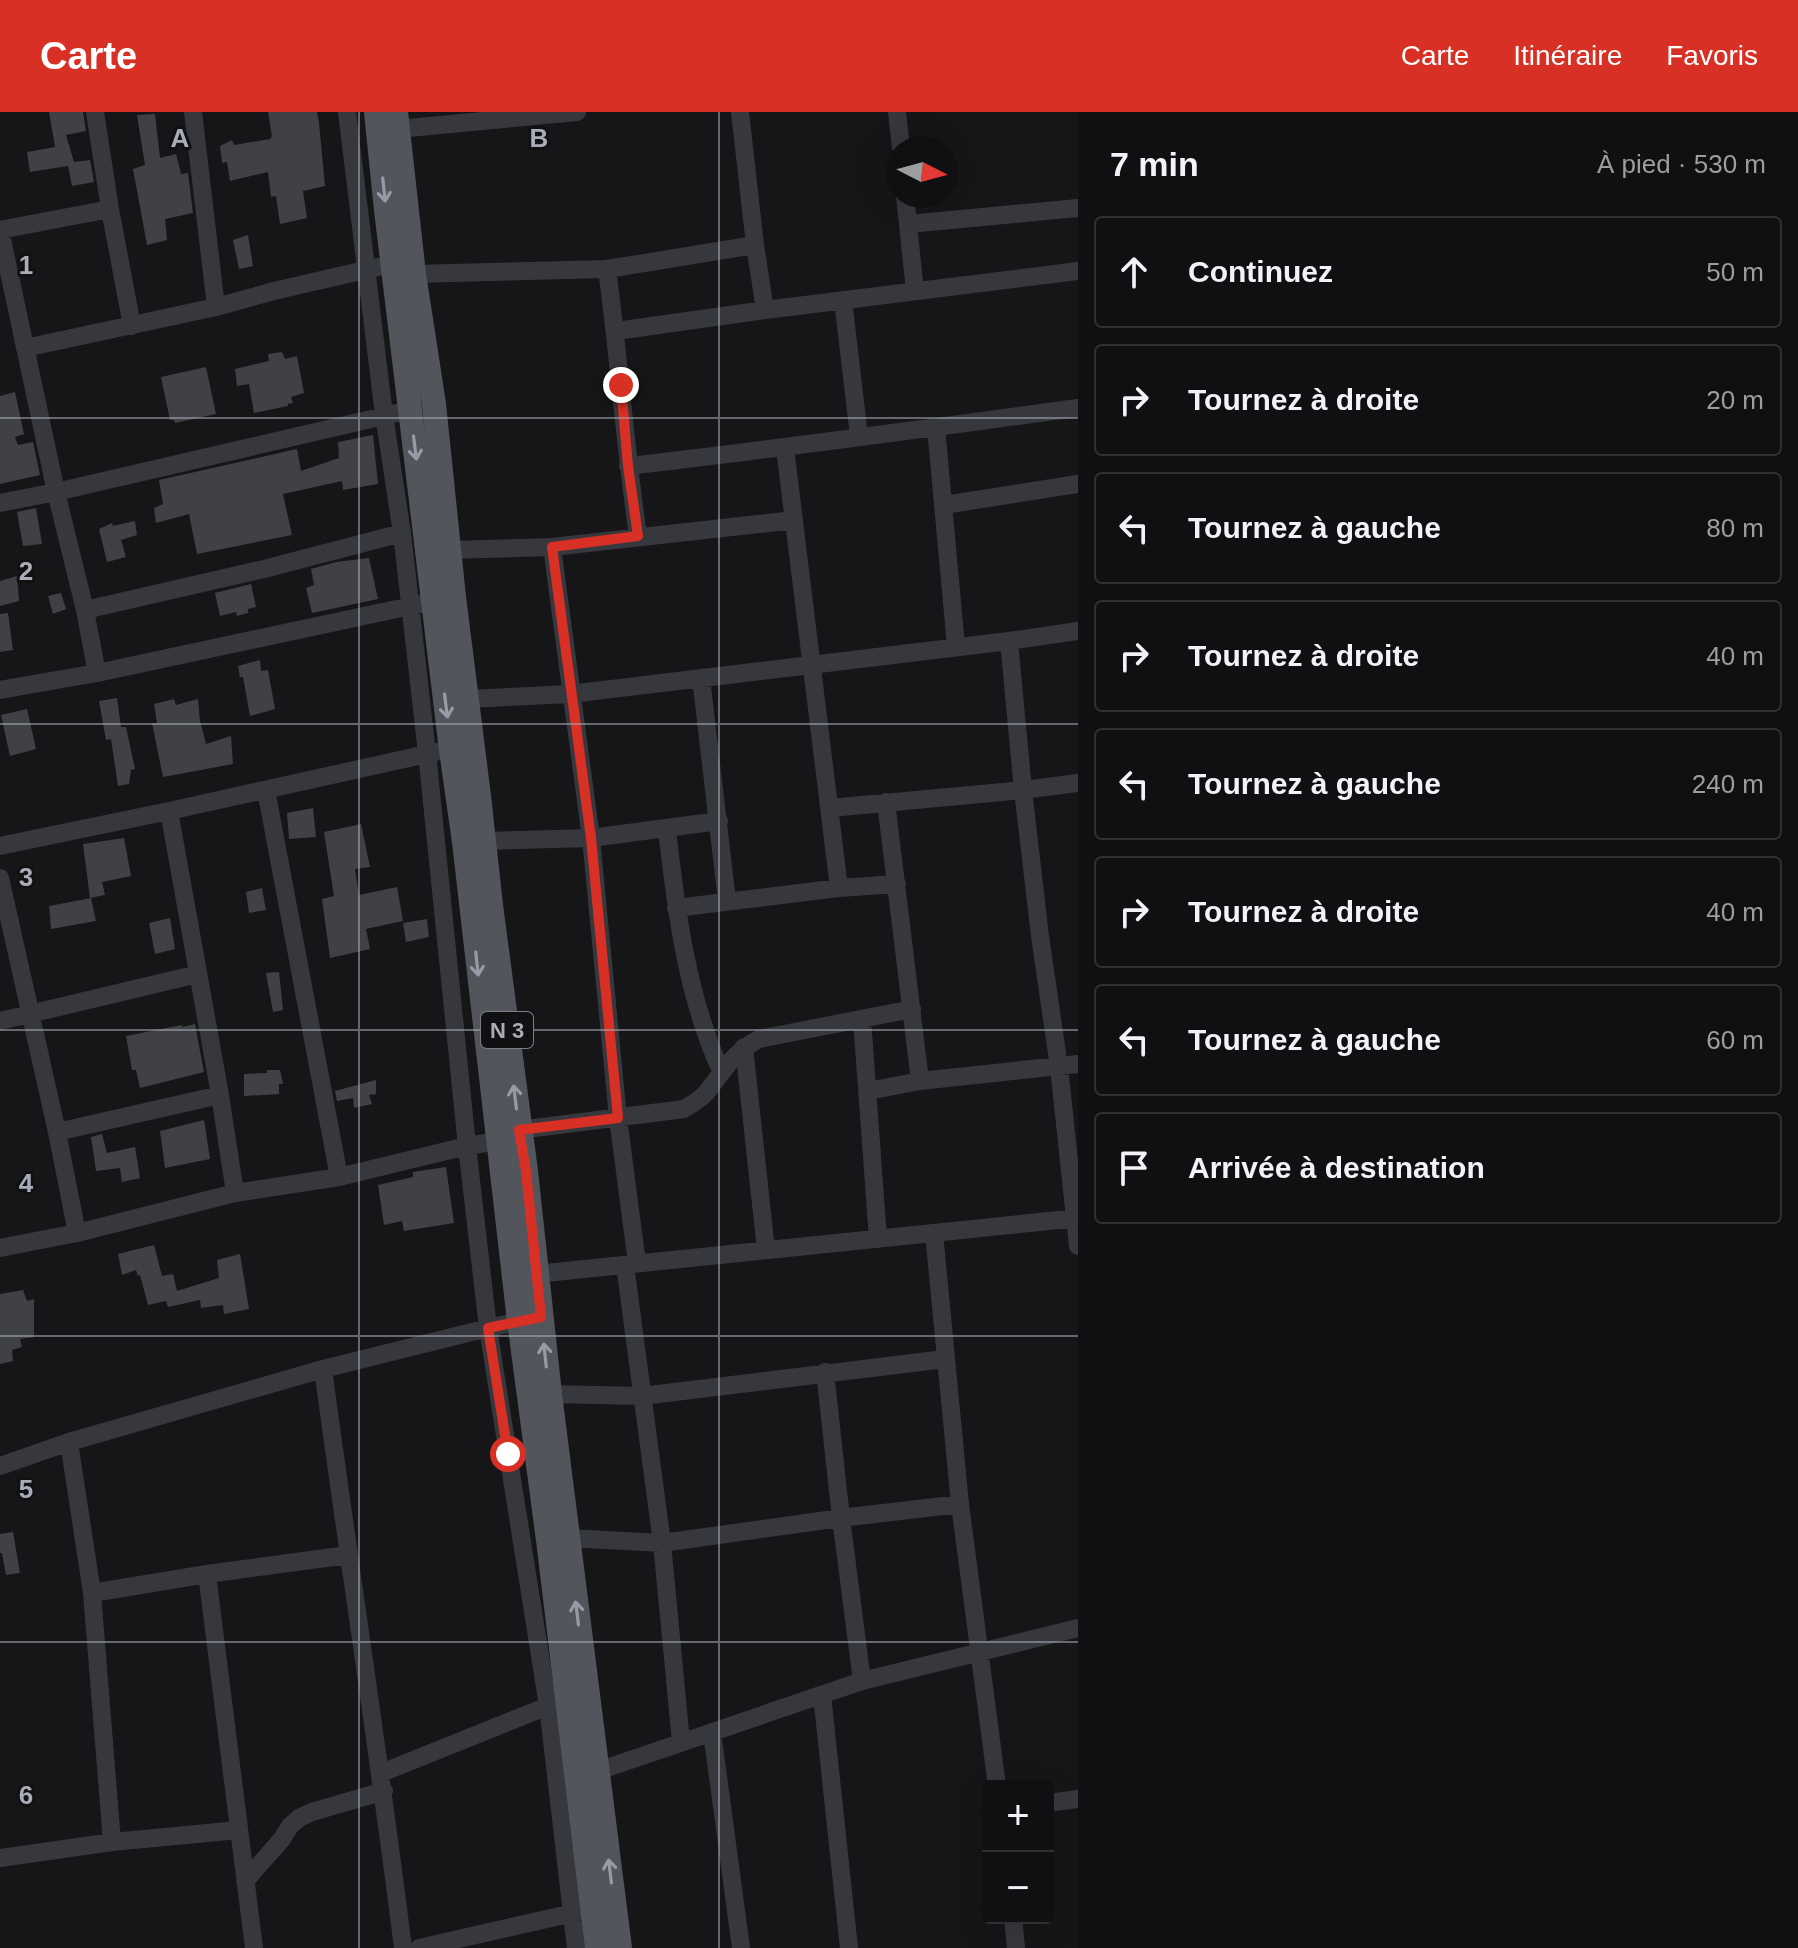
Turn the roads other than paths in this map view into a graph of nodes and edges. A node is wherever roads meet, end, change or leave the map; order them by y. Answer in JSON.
{"nodes":[{"id":1,"x":95,"y":112,"type":"edge"},
{"id":2,"x":193,"y":112,"type":"edge"},
{"id":3,"x":347,"y":112,"type":"edge"},
{"id":4,"x":376,"y":112,"type":"edge"},
{"id":5,"x":577,"y":112,"type":"edge"},
{"id":6,"x":740,"y":112,"type":"edge"},
{"id":7,"x":897,"y":112,"type":"edge"},
{"id":8,"x":397,"y":121,"type":"edge"},
{"id":9,"x":900,"y":136,"type":"edge"},
{"id":10,"x":906,"y":208,"type":"edge"},
{"id":11,"x":1078,"y":208,"type":"edge"},
{"id":12,"x":110,"y":209,"type":"junction"},
{"id":13,"x":908,"y":224,"type":"junction"},
{"id":14,"x":0,"y":230,"type":"edge"},
{"id":15,"x":755,"y":245,"type":"junction"},
{"id":16,"x":367,"y":268,"type":"junction"},
{"id":17,"x":607,"y":269,"type":"junction"},
{"id":18,"x":404,"y":270,"type":"junction"},
{"id":19,"x":1078,"y":271,"type":"edge"},
{"id":20,"x":915,"y":291,"type":"junction"},
{"id":21,"x":843,"y":300,"type":"junction"},
{"id":22,"x":216,"y":307,"type":"junction"},
{"id":23,"x":765,"y":310,"type":"junction"},
{"id":24,"x":132,"y":326,"type":"junction"},
{"id":25,"x":616,"y":331,"type":"junction"},
{"id":26,"x":25,"y":348,"type":"junction"},
{"id":27,"x":1078,"y":408,"type":"edge"},
{"id":28,"x":410,"y":410,"type":"junction"},
{"id":29,"x":384,"y":415,"type":"junction"},
{"id":30,"x":936,"y":427,"type":"junction"},
{"id":31,"x":859,"y":436,"type":"junction"},
{"id":32,"x":785,"y":448,"type":"junction"},
{"id":33,"x":628,"y":466,"type":"junction"},
{"id":34,"x":1078,"y":484,"type":"edge"},
{"id":35,"x":56,"y":492,"type":"junction"},
{"id":36,"x":0,"y":503,"type":"edge"},
{"id":37,"x":944,"y":505,"type":"junction"},
{"id":38,"x":794,"y":520,"type":"junction"},
{"id":39,"x":402,"y":533,"type":"junction"},
{"id":40,"x":638,"y":536,"type":"junction"},
{"id":41,"x":552,"y":547,"type":"junction"},
{"id":42,"x":449,"y":550,"type":"junction"},
{"id":43,"x":422,"y":604,"type":"junction"},
{"id":44,"x":85,"y":610,"type":"junction"},
{"id":45,"x":1078,"y":631,"type":"edge"},
{"id":46,"x":1009,"y":641,"type":"junction"},
{"id":47,"x":956,"y":646,"type":"junction"},
{"id":48,"x":812,"y":664,"type":"junction"},
{"id":49,"x":97,"y":673,"type":"junction"},
{"id":50,"x":701,"y":678,"type":"junction"},
{"id":51,"x":0,"y":690,"type":"edge"},
{"id":52,"x":570,"y":694,"type":"junction"},
{"id":53,"x":467,"y":699,"type":"junction"},
{"id":54,"x":439,"y":751,"type":"junction"},
{"id":55,"x":1078,"y":783,"type":"edge"},
{"id":56,"x":266,"y":790,"type":"junction"},
{"id":57,"x":1023,"y":790,"type":"junction"},
{"id":58,"x":886,"y":802,"type":"junction"},
{"id":59,"x":830,"y":808,"type":"junction"},
{"id":60,"x":169,"y":811,"type":"junction"},
{"id":61,"x":719,"y":821,"type":"junction"},
{"id":62,"x":667,"y":829,"type":"junction"},
{"id":63,"x":591,"y":838,"type":"junction"},
{"id":64,"x":484,"y":841,"type":"junction"},
{"id":65,"x":0,"y":846,"type":"edge"},
{"id":66,"x":0,"y":878,"type":"edge"},
{"id":67,"x":897,"y":884,"type":"junction"},
{"id":68,"x":839,"y":888,"type":"junction"},
{"id":69,"x":727,"y":901,"type":"junction"},
{"id":70,"x":676,"y":908,"type":"junction"},
{"id":71,"x":198,"y":974,"type":"junction"},
{"id":72,"x":912,"y":1009,"type":"junction"},
{"id":73,"x":29,"y":1014,"type":"junction"},
{"id":74,"x":862,"y":1019,"type":"junction"},
{"id":75,"x":0,"y":1021,"type":"edge"},
{"id":76,"x":744,"y":1047,"type":"junction"},
{"id":77,"x":1078,"y":1064,"type":"edge"},
{"id":78,"x":1059,"y":1067,"type":"junction"},
{"id":79,"x":721,"y":1071,"type":"junction"},
{"id":80,"x":920,"y":1081,"type":"junction"},
{"id":81,"x":868,"y":1091,"type":"junction"},
{"id":82,"x":220,"y":1095,"type":"junction"},
{"id":83,"x":618,"y":1118,"type":"junction"},
{"id":84,"x":57,"y":1132,"type":"junction"},
{"id":85,"x":508,"y":1136,"type":"junction"},
{"id":86,"x":467,"y":1146,"type":"junction"},
{"id":87,"x":339,"y":1177,"type":"junction"},
{"id":88,"x":235,"y":1193,"type":"junction"},
{"id":89,"x":1076,"y":1218,"type":"edge"},
{"id":90,"x":77,"y":1233,"type":"junction"},
{"id":91,"x":934,"y":1233,"type":"junction"},
{"id":92,"x":878,"y":1239,"type":"junction"},
{"id":93,"x":1078,"y":1246,"type":"edge"},
{"id":94,"x":0,"y":1248,"type":"edge"},
{"id":95,"x":766,"y":1250,"type":"junction"},
{"id":96,"x":631,"y":1264,"type":"junction"},
{"id":97,"x":536,"y":1274,"type":"junction"},
{"id":98,"x":530,"y":1319,"type":"junction"},
{"id":99,"x":488,"y":1328,"type":"junction"},
{"id":100,"x":945,"y":1359,"type":"junction"},
{"id":101,"x":323,"y":1369,"type":"junction"},
{"id":102,"x":825,"y":1372,"type":"junction"},
{"id":103,"x":550,"y":1394,"type":"junction"},
{"id":104,"x":642,"y":1396,"type":"junction"},
{"id":105,"x":69,"y":1442,"type":"junction"},
{"id":106,"x":0,"y":1466,"type":"edge"},
{"id":107,"x":960,"y":1504,"type":"junction"},
{"id":108,"x":841,"y":1518,"type":"junction"},
{"id":109,"x":568,"y":1538,"type":"junction"},
{"id":110,"x":662,"y":1543,"type":"junction"},
{"id":111,"x":348,"y":1555,"type":"junction"},
{"id":112,"x":207,"y":1574,"type":"junction"},
{"id":113,"x":92,"y":1593,"type":"junction"},
{"id":114,"x":1078,"y":1628,"type":"edge"},
{"id":115,"x":978,"y":1652,"type":"junction"},
{"id":116,"x":862,"y":1681,"type":"junction"},
{"id":117,"x":822,"y":1695,"type":"junction"},
{"id":118,"x":548,"y":1706,"type":"junction"},
{"id":119,"x":712,"y":1732,"type":"junction"},
{"id":120,"x":681,"y":1742,"type":"junction"},
{"id":121,"x":598,"y":1771,"type":"junction"},
{"id":122,"x":996,"y":1780,"type":"edge"},
{"id":123,"x":382,"y":1782,"type":"junction"},
{"id":124,"x":1078,"y":1799,"type":"edge"},
{"id":125,"x":1054,"y":1802,"type":"edge"},
{"id":126,"x":239,"y":1830,"type":"junction"},
{"id":127,"x":112,"y":1842,"type":"junction"},
{"id":128,"x":0,"y":1858,"type":"edge"},
{"id":129,"x":245,"y":1881,"type":"junction"},
{"id":130,"x":583,"y":1911,"type":"junction"},
{"id":131,"x":1014,"y":1924,"type":"edge"},
{"id":132,"x":254,"y":1948,"type":"edge"},
{"id":133,"x":403,"y":1948,"type":"edge"},
{"id":134,"x":419,"y":1948,"type":"edge"},
{"id":135,"x":576,"y":1948,"type":"edge"},
{"id":136,"x":597,"y":1948,"type":"edge"},
{"id":137,"x":620,"y":1948,"type":"edge"},
{"id":138,"x":741,"y":1948,"type":"edge"},
{"id":139,"x":849,"y":1948,"type":"edge"},
{"id":140,"x":1016,"y":1948,"type":"edge"}],
"edges":[{"from":1,"to":12,"type":"street"},
{"from":2,"to":22,"type":"street"},
{"from":3,"to":16,"type":"street"},
{"from":4,"to":18,"type":"main road","number":"N 3","one_way":true},
{"from":5,"to":8,"type":"street"},
{"from":6,"to":15,"type":"street"},
{"from":7,"to":9,"type":"street"},
{"from":8,"to":18,"type":"main road","number":"N 3"},
{"from":10,"to":13,"type":"street"},
{"from":11,"to":13,"type":"street"},
{"from":12,"to":14,"type":"street"},
{"from":12,"to":24,"type":"street"},
{"from":13,"to":20,"type":"street"},
{"from":14,"to":26,"type":"street"},
{"from":15,"to":17,"type":"street"},
{"from":15,"to":23,"type":"street"},
{"from":16,"to":18,"type":"street"},
{"from":16,"to":22,"type":"street"},
{"from":16,"to":29,"type":"street"},
{"from":17,"to":18,"type":"street"},
{"from":17,"to":25,"type":"street"},
{"from":18,"to":28,"type":"main road","number":"N 3"},
{"from":18,"to":42,"type":"main road","number":"N 3"},
{"from":19,"to":20,"type":"street"},
{"from":20,"to":21,"type":"street"},
{"from":21,"to":23,"type":"street"},
{"from":21,"to":31,"type":"street"},
{"from":22,"to":24,"type":"street"},
{"from":23,"to":25,"type":"street"},
{"from":24,"to":26,"type":"street"},
{"from":25,"to":33,"type":"street"},
{"from":26,"to":35,"type":"street"},
{"from":27,"to":30,"type":"street"},
{"from":28,"to":29,"type":"street"},
{"from":28,"to":43,"type":"main road","number":"N 3","one_way":true},
{"from":29,"to":35,"type":"street"},
{"from":29,"to":39,"type":"street"},
{"from":30,"to":31,"type":"street"},
{"from":30,"to":37,"type":"street"},
{"from":31,"to":32,"type":"street"},
{"from":32,"to":33,"type":"street"},
{"from":32,"to":38,"type":"street"},
{"from":33,"to":40,"type":"street"},
{"from":34,"to":37,"type":"street"},
{"from":35,"to":36,"type":"street"},
{"from":35,"to":44,"type":"street"},
{"from":37,"to":47,"type":"street"},
{"from":38,"to":40,"type":"street"},
{"from":38,"to":48,"type":"street"},
{"from":39,"to":43,"type":"street"},
{"from":39,"to":44,"type":"street"},
{"from":40,"to":41,"type":"street"},
{"from":41,"to":42,"type":"street"},
{"from":41,"to":52,"type":"street"},
{"from":42,"to":53,"type":"main road","number":"N 3"},
{"from":43,"to":49,"type":"street"},
{"from":43,"to":54,"type":"main road","number":"N 3"},
{"from":44,"to":49,"type":"street"},
{"from":45,"to":46,"type":"street"},
{"from":46,"to":47,"type":"street"},
{"from":46,"to":57,"type":"street"},
{"from":47,"to":48,"type":"street"},
{"from":48,"to":50,"type":"street"},
{"from":48,"to":59,"type":"street"},
{"from":49,"to":51,"type":"street"},
{"from":50,"to":52,"type":"street"},
{"from":50,"to":61,"type":"street"},
{"from":52,"to":53,"type":"street"},
{"from":52,"to":63,"type":"street"},
{"from":53,"to":64,"type":"main road","number":"N 3"},
{"from":54,"to":56,"type":"street"},
{"from":54,"to":85,"type":"main road","number":"N 3","one_way":true},
{"from":54,"to":86,"type":"street"},
{"from":55,"to":57,"type":"street"},
{"from":56,"to":60,"type":"street"},
{"from":56,"to":87,"type":"street"},
{"from":57,"to":58,"type":"street"},
{"from":57,"to":78,"type":"street"},
{"from":58,"to":59,"type":"street"},
{"from":58,"to":67,"type":"street"},
{"from":59,"to":68,"type":"street"},
{"from":60,"to":65,"type":"street"},
{"from":60,"to":71,"type":"street"},
{"from":61,"to":62,"type":"street"},
{"from":61,"to":69,"type":"street"},
{"from":62,"to":63,"type":"street"},
{"from":62,"to":70,"type":"street"},
{"from":63,"to":64,"type":"street"},
{"from":63,"to":83,"type":"street"},
{"from":85,"to":64,"type":"main road","number":"N 3","one_way":true},
{"from":66,"to":73,"type":"street"},
{"from":67,"to":68,"type":"street"},
{"from":67,"to":72,"type":"street"},
{"from":68,"to":69,"type":"street"},
{"from":69,"to":70,"type":"street"},
{"from":70,"to":79,"type":"street"},
{"from":71,"to":73,"type":"street"},
{"from":71,"to":82,"type":"street"},
{"from":72,"to":74,"type":"street"},
{"from":72,"to":80,"type":"street"},
{"from":73,"to":75,"type":"street"},
{"from":73,"to":84,"type":"street"},
{"from":74,"to":76,"type":"street"},
{"from":74,"to":81,"type":"street"},
{"from":76,"to":79,"type":"street"},
{"from":76,"to":95,"type":"street"},
{"from":77,"to":78,"type":"street"},
{"from":78,"to":80,"type":"street"},
{"from":78,"to":89,"type":"street"},
{"from":79,"to":83,"type":"street"},
{"from":80,"to":81,"type":"street"},
{"from":81,"to":92,"type":"street"},
{"from":82,"to":84,"type":"street"},
{"from":82,"to":88,"type":"street"},
{"from":83,"to":85,"type":"street"},
{"from":83,"to":96,"type":"street"},
{"from":84,"to":90,"type":"street"},
{"from":85,"to":86,"type":"street"},
{"from":85,"to":97,"type":"main road","number":"N 3"},
{"from":85,"to":98,"type":"main road","number":"N 3"},
{"from":86,"to":87,"type":"street"},
{"from":86,"to":99,"type":"street"},
{"from":87,"to":88,"type":"street"},
{"from":88,"to":90,"type":"street"},
{"from":89,"to":91,"type":"street"},
{"from":89,"to":93,"type":"street"},
{"from":90,"to":94,"type":"street"},
{"from":91,"to":92,"type":"street"},
{"from":91,"to":100,"type":"street"},
{"from":92,"to":95,"type":"street"},
{"from":95,"to":96,"type":"street"},
{"from":96,"to":97,"type":"street"},
{"from":96,"to":104,"type":"street"},
{"from":97,"to":98,"type":"main road","number":"N 3"},
{"from":98,"to":99,"type":"street"},
{"from":103,"to":98,"type":"main road","number":"N 3","one_way":true},
{"from":98,"to":130,"type":"main road","number":"N 3"},
{"from":99,"to":101,"type":"street"},
{"from":99,"to":118,"type":"street"},
{"from":100,"to":102,"type":"street"},
{"from":100,"to":107,"type":"street"},
{"from":101,"to":105,"type":"street"},
{"from":101,"to":111,"type":"street"},
{"from":102,"to":104,"type":"street"},
{"from":102,"to":108,"type":"street"},
{"from":103,"to":104,"type":"street"},
{"from":103,"to":109,"type":"main road","number":"N 3"},
{"from":104,"to":110,"type":"street"},
{"from":105,"to":106,"type":"street"},
{"from":105,"to":113,"type":"street"},
{"from":107,"to":108,"type":"street"},
{"from":107,"to":115,"type":"street"},
{"from":108,"to":110,"type":"street"},
{"from":108,"to":116,"type":"street"},
{"from":109,"to":110,"type":"street"},
{"from":121,"to":109,"type":"main road","number":"N 3","one_way":true},
{"from":110,"to":120,"type":"street"},
{"from":111,"to":112,"type":"street"},
{"from":111,"to":123,"type":"street"},
{"from":112,"to":113,"type":"street"},
{"from":112,"to":126,"type":"street"},
{"from":113,"to":127,"type":"street"},
{"from":114,"to":115,"type":"street"},
{"from":115,"to":116,"type":"street"},
{"from":115,"to":122,"type":"street"},
{"from":116,"to":117,"type":"street"},
{"from":117,"to":119,"type":"street"},
{"from":117,"to":139,"type":"street"},
{"from":118,"to":123,"type":"street"},
{"from":118,"to":130,"type":"street"},
{"from":119,"to":120,"type":"street"},
{"from":119,"to":138,"type":"street"},
{"from":120,"to":121,"type":"street"},
{"from":137,"to":121,"type":"main road","number":"N 3","one_way":true},
{"from":123,"to":129,"type":"street"},
{"from":123,"to":133,"type":"street"},
{"from":124,"to":125,"type":"street"},
{"from":126,"to":127,"type":"street"},
{"from":126,"to":129,"type":"street"},
{"from":127,"to":128,"type":"street"},
{"from":129,"to":132,"type":"street"},
{"from":130,"to":134,"type":"street"},
{"from":130,"to":135,"type":"street"},
{"from":130,"to":136,"type":"main road","number":"N 3"},
{"from":131,"to":140,"type":"street"}]}
